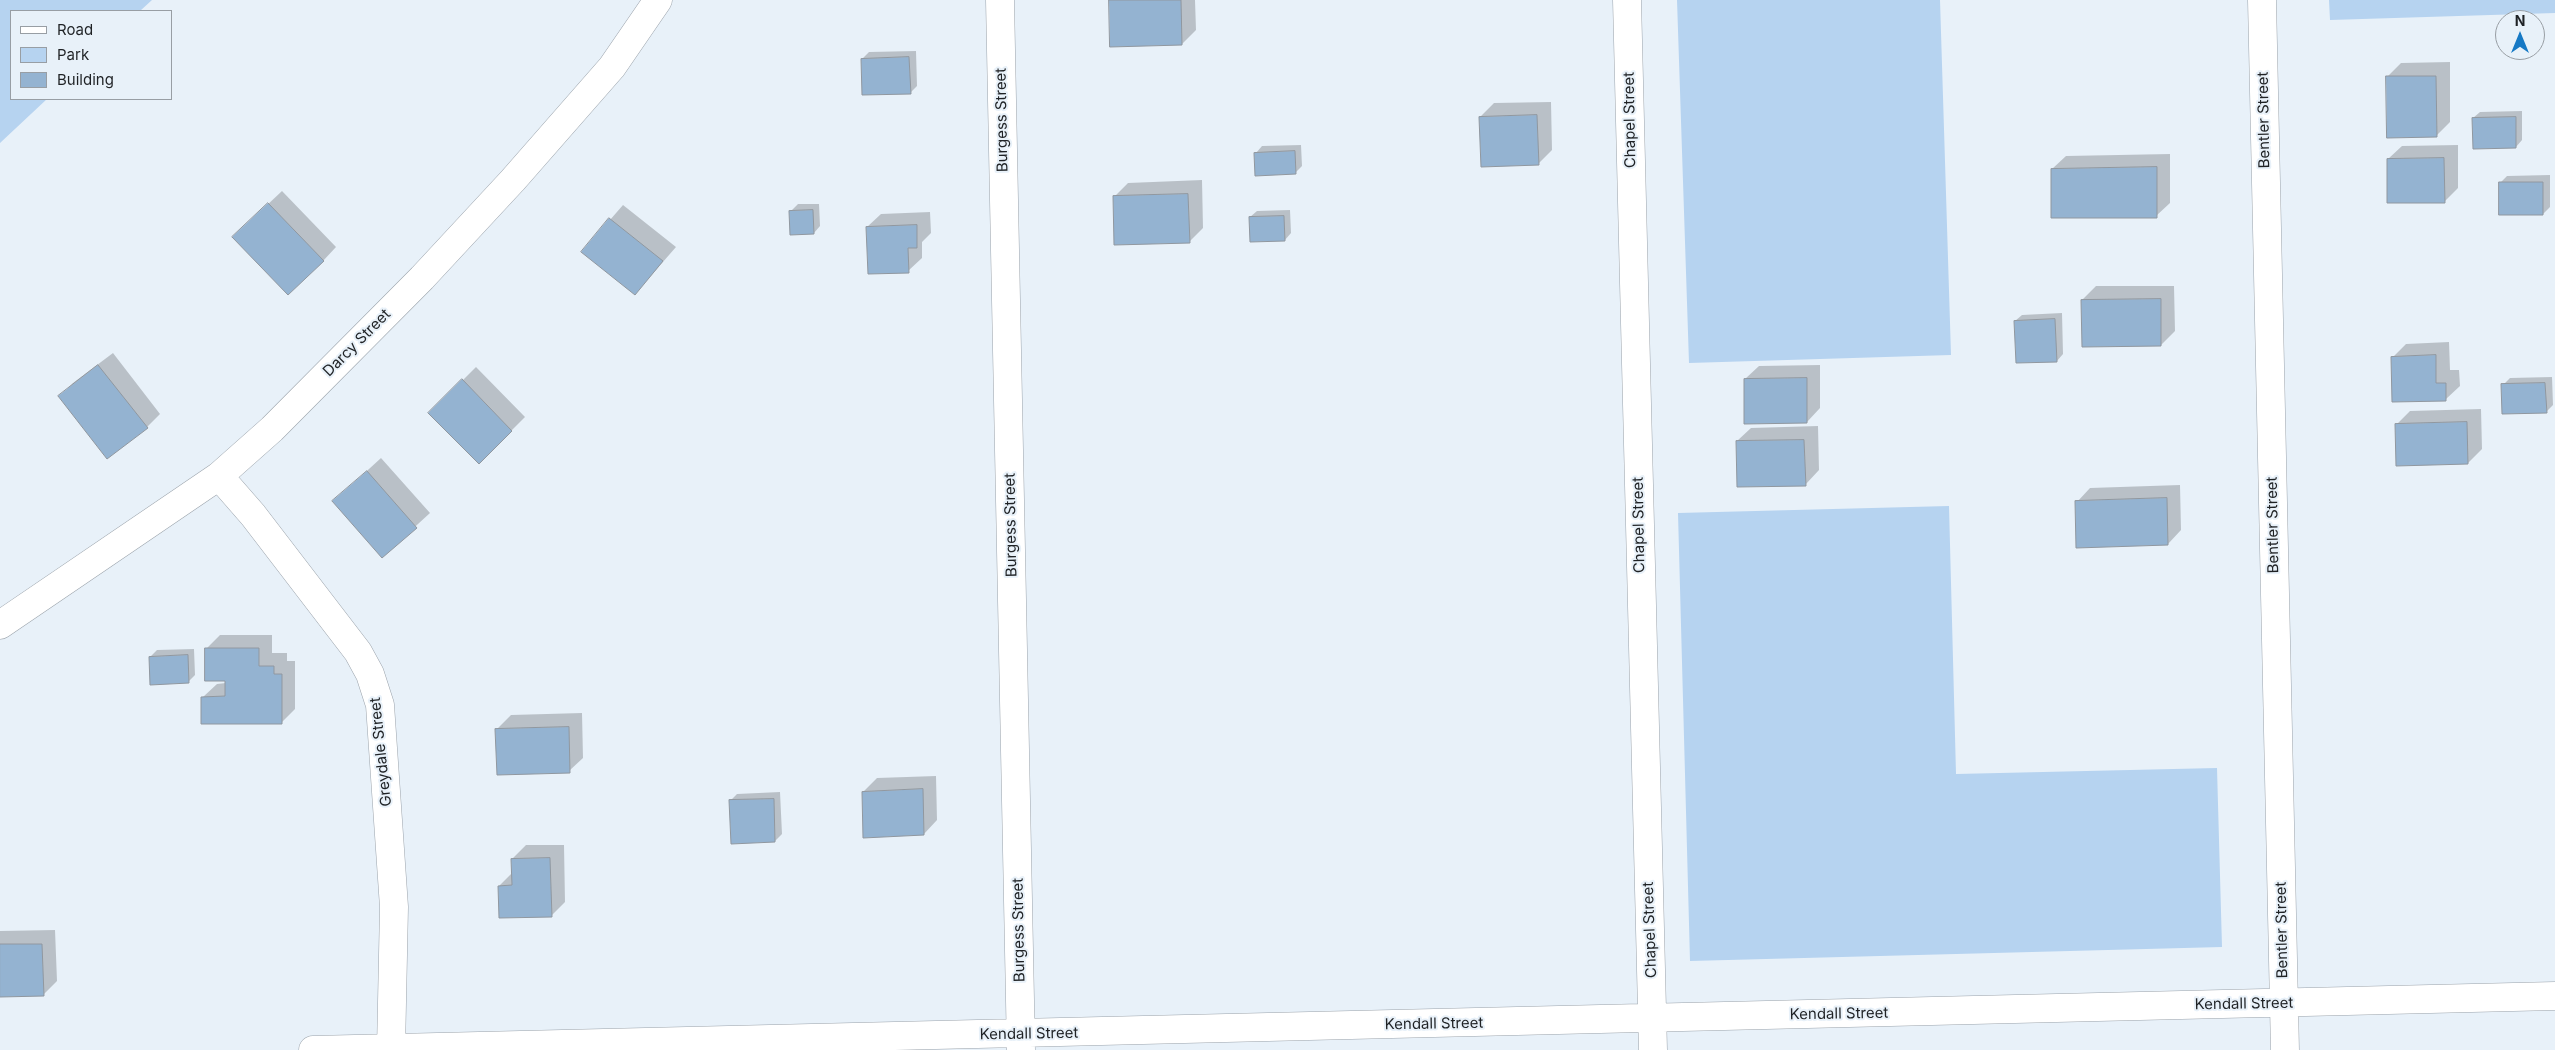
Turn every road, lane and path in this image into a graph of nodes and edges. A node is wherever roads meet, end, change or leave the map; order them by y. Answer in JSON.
{"nodes":[{"id":1,"x":658,"y":0,"type":"edge"},
{"id":2,"x":1000,"y":0,"type":"edge"},
{"id":3,"x":1627,"y":0,"type":"edge"},
{"id":4,"x":2262,"y":0,"type":"edge"},
{"id":5,"x":219,"y":476,"type":"junction"},
{"id":6,"x":0,"y":624,"type":"edge"},
{"id":7,"x":2555,"y":996,"type":"edge"},
{"id":8,"x":2284,"y":1004,"type":"junction"},
{"id":9,"x":1652,"y":1018,"type":"junction"},
{"id":10,"x":1021,"y":1042,"type":"edge"},
{"id":11,"x":391,"y":1049,"type":"edge"},
{"id":12,"x":313,"y":1050,"type":"edge"},
{"id":13,"x":1653,"y":1050,"type":"edge"},
{"id":14,"x":2286,"y":1050,"type":"edge"}],
"edges":[{"from":1,"to":5,"type":"street","name":"Darcy Street"},
{"from":2,"to":10,"type":"street","name":"Burgess Street"},
{"from":3,"to":9,"type":"street","name":"Chapel Street"},
{"from":4,"to":8,"type":"street","name":"Bentler Street"},
{"from":5,"to":6,"type":"street","name":"Darcy Street"},
{"from":5,"to":11,"type":"street","name":"Greydale Street"},
{"from":7,"to":8,"type":"street","name":"Kendall Street"},
{"from":8,"to":9,"type":"street","name":"Kendall Street"},
{"from":8,"to":14,"type":"street","name":"Bentler Street"},
{"from":9,"to":10,"type":"street","name":"Kendall Street"},
{"from":9,"to":13,"type":"street","name":"Chapel Street"},
{"from":10,"to":11,"type":"street","name":"Kendall Street"},
{"from":11,"to":12,"type":"street","name":"Kendall Street"}]}
